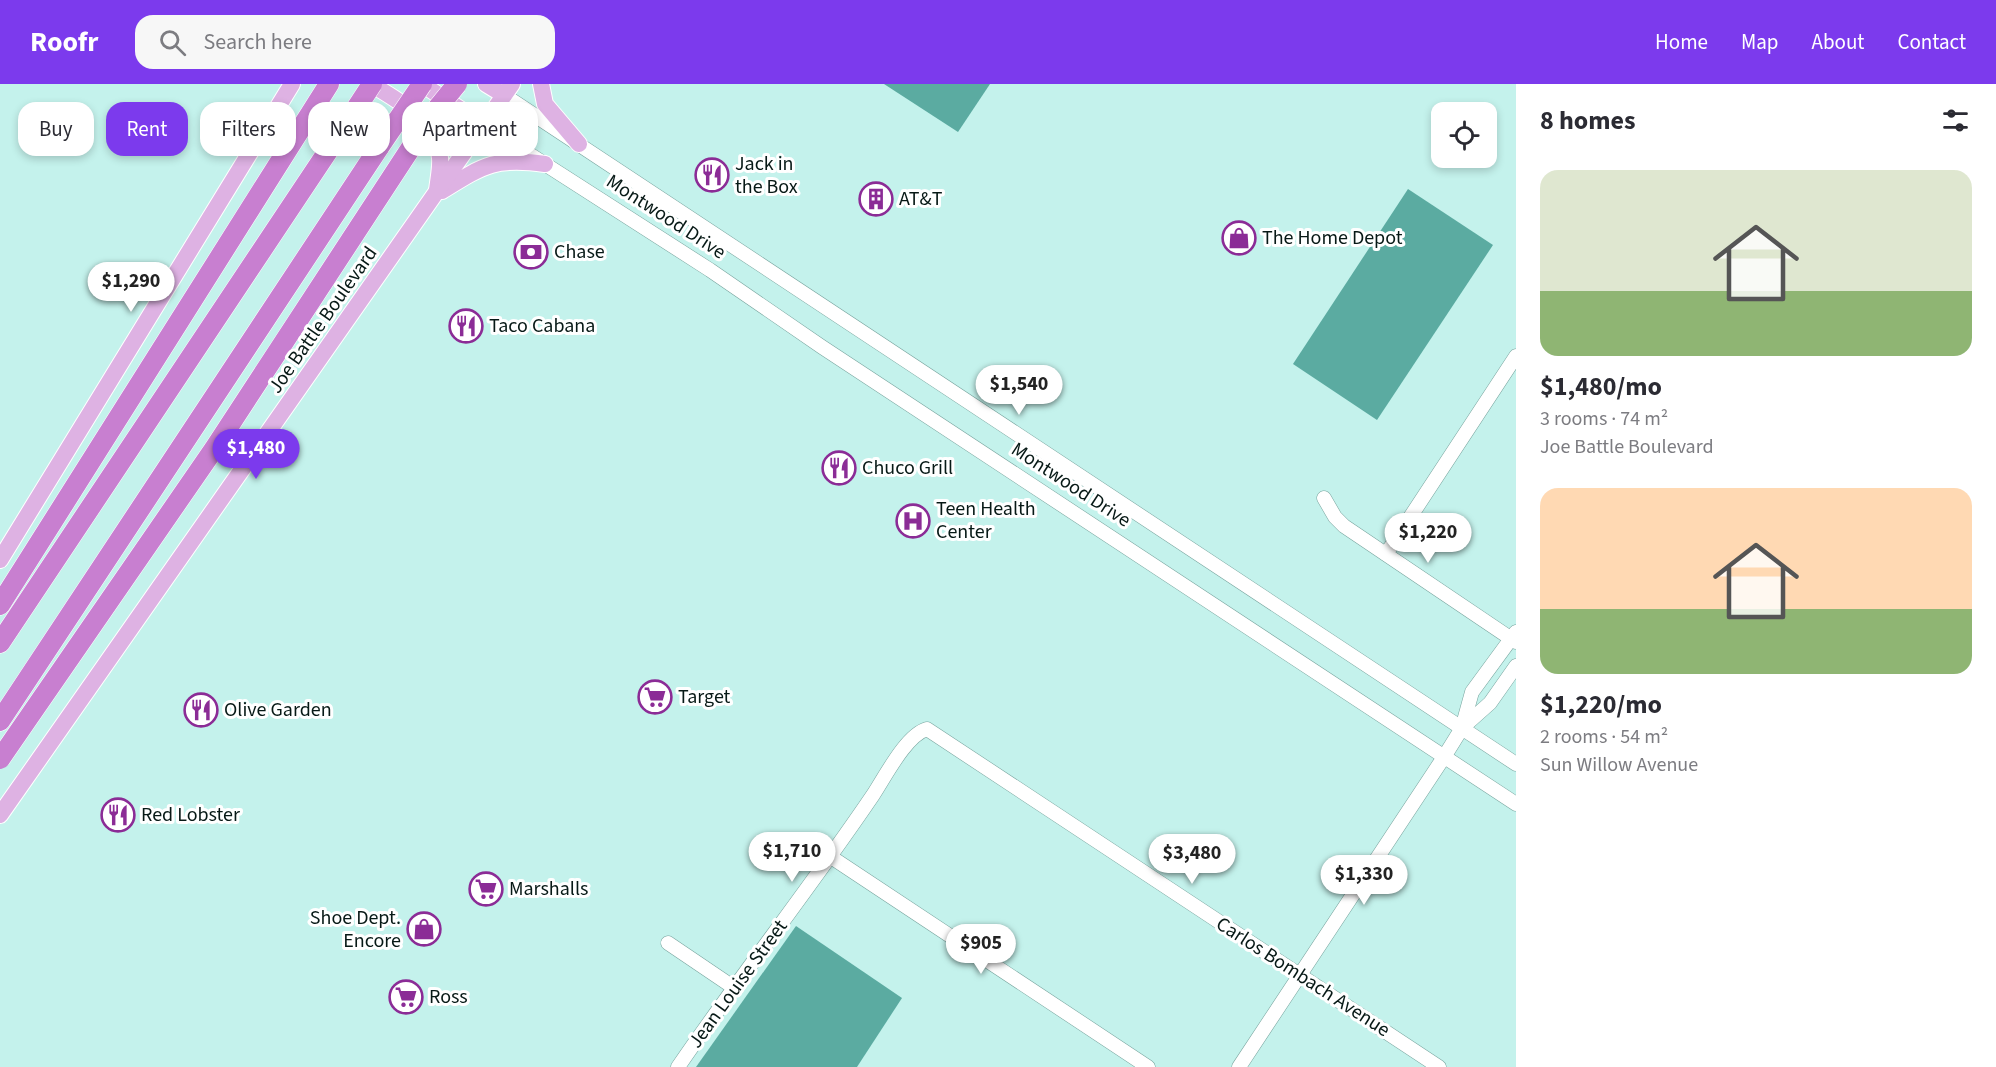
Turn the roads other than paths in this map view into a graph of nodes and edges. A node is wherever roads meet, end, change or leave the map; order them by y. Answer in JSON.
{"nodes":[{"id":1,"x":300,"y":84,"type":"edge"},
{"id":2,"x":329,"y":84,"type":"edge"},
{"id":3,"x":371,"y":84,"type":"edge"},
{"id":4,"x":422,"y":84,"type":"edge"},
{"id":5,"x":457,"y":84,"type":"edge"},
{"id":6,"x":486,"y":84,"type":"edge"},
{"id":7,"x":541,"y":84,"type":"edge"},
{"id":8,"x":288,"y":90,"type":"edge"},
{"id":9,"x":508,"y":90,"type":"edge"},
{"id":10,"x":449,"y":102,"type":"edge"},
{"id":11,"x":579,"y":144,"type":"junction"},
{"id":12,"x":463,"y":156,"type":"edge"},
{"id":13,"x":532,"y":156,"type":"edge"},
{"id":14,"x":545,"y":164,"type":"junction"},
{"id":15,"x":436,"y":195,"type":"junction"},
{"id":16,"x":1516,"y":356,"type":"edge"},
{"id":17,"x":1324,"y":498,"type":"dead end"},
{"id":18,"x":1386,"y":554,"type":"junction"},
{"id":19,"x":0,"y":560,"type":"edge"},
{"id":20,"x":0,"y":605,"type":"edge"},
{"id":21,"x":1514,"y":638,"type":"edge"},
{"id":22,"x":0,"y":643,"type":"edge"},
{"id":23,"x":1516,"y":666,"type":"edge"},
{"id":24,"x":0,"y":721,"type":"edge"},
{"id":25,"x":1462,"y":728,"type":"junction"},
{"id":26,"x":927,"y":729,"type":"joint"},
{"id":27,"x":1444,"y":757,"type":"junction"},
{"id":28,"x":0,"y":759,"type":"edge"},
{"id":29,"x":1516,"y":764,"type":"edge"},
{"id":30,"x":1516,"y":804,"type":"edge"},
{"id":31,"x":0,"y":815,"type":"edge"},
{"id":32,"x":831,"y":857,"type":"junction"},
{"id":33,"x":668,"y":942,"type":"dead end"},
{"id":34,"x":1299,"y":974,"type":"junction"},
{"id":35,"x":733,"y":987,"type":"junction"},
{"id":36,"x":678,"y":1067,"type":"edge"},
{"id":37,"x":1148,"y":1067,"type":"edge"},
{"id":38,"x":1239,"y":1067,"type":"edge"},
{"id":39,"x":1439,"y":1067,"type":"edge"}],
"edges":[{"from":1,"to":8,"type":"main road"},
{"from":2,"to":20,"type":"highway"},
{"from":3,"to":15,"type":"main road"},
{"from":3,"to":22,"type":"highway","bridge":true},
{"from":4,"to":10,"type":"main road","name":"Montwood Drive"},
{"from":4,"to":24,"type":"highway","bridge":true},
{"from":5,"to":28,"type":"highway","bridge":true},
{"from":6,"to":9,"type":"main road","name":"Montwood Drive"},
{"from":7,"to":11,"type":"main road"},
{"from":8,"to":19,"type":"main road"},
{"from":9,"to":11,"type":"street","name":"Montwood Drive"},
{"from":11,"to":25,"type":"street","name":"Montwood Drive"},
{"from":12,"to":15,"type":"main road","name":"Joe Battle Boulevard"},
{"from":13,"to":14,"type":"street","name":"Montwood Drive"},
{"from":14,"to":15,"type":"main road"},
{"from":14,"to":27,"type":"street","name":"Montwood Drive"},
{"from":15,"to":31,"type":"main road","name":"Joe Battle Boulevard"},
{"from":16,"to":18,"type":"street"},
{"from":17,"to":18,"type":"street"},
{"from":18,"to":21,"type":"street"},
{"from":21,"to":25,"type":"street"},
{"from":23,"to":25,"type":"street"},
{"from":25,"to":27,"type":"street"},
{"from":25,"to":29,"type":"street","name":"Montwood Drive"},
{"from":26,"to":32,"type":"street","name":"Jean Louise Street"},
{"from":26,"to":34,"type":"street","name":"Carlos Bombach Avenue"},
{"from":27,"to":30,"type":"street","name":"Montwood Drive"},
{"from":27,"to":34,"type":"street"},
{"from":32,"to":35,"type":"street","name":"Jean Louise Street"},
{"from":32,"to":37,"type":"street"},
{"from":33,"to":35,"type":"street"},
{"from":34,"to":38,"type":"street"},
{"from":34,"to":39,"type":"street","name":"Carlos Bombach Avenue"},
{"from":35,"to":36,"type":"street","name":"Jean Louise Street"}]}
